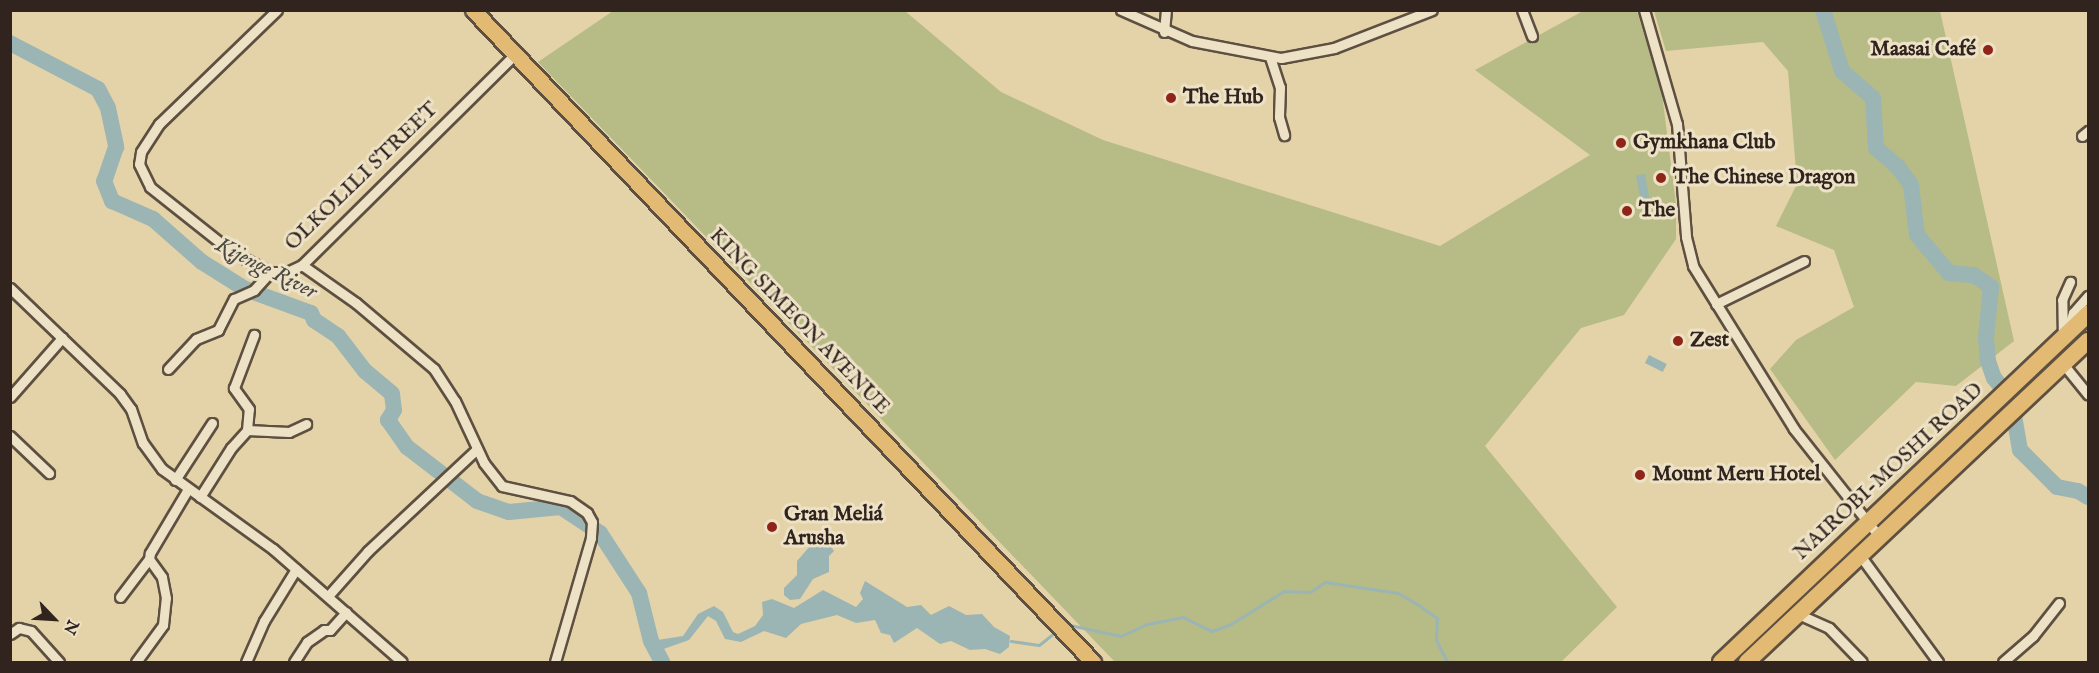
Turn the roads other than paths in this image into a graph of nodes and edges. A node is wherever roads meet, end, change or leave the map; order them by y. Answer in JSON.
{"nodes":[{"id":1,"x":277,"y":10,"type":"edge"},
{"id":2,"x":473,"y":10,"type":"edge"},
{"id":3,"x":1121,"y":10,"type":"edge"},
{"id":4,"x":1166,"y":10,"type":"edge"},
{"id":5,"x":1432,"y":10,"type":"edge"},
{"id":6,"x":1521,"y":10,"type":"edge"},
{"id":7,"x":1644,"y":10,"type":"edge"},
{"id":8,"x":1164,"y":32,"type":"junction"},
{"id":9,"x":1532,"y":36,"type":"dead end"},
{"id":10,"x":515,"y":54,"type":"junction"},
{"id":11,"x":1270,"y":57,"type":"junction"},
{"id":12,"x":1284,"y":135,"type":"dead end"},
{"id":13,"x":1804,"y":261,"type":"dead end"},
{"id":14,"x":302,"y":265,"type":"junction"},
{"id":15,"x":268,"y":274,"type":"junction"},
{"id":16,"x":2070,"y":282,"type":"dead end"},
{"id":17,"x":10,"y":288,"type":"edge"},
{"id":18,"x":2088,"y":296,"type":"edge"},
{"id":19,"x":1716,"y":304,"type":"junction"},
{"id":20,"x":2088,"y":314,"type":"edge"},
{"id":21,"x":254,"y":335,"type":"dead end"},
{"id":22,"x":62,"y":338,"type":"junction"},
{"id":23,"x":2064,"y":338,"type":"junction"},
{"id":24,"x":2088,"y":341,"type":"edge"},
{"id":25,"x":2064,"y":365,"type":"junction"},
{"id":26,"x":168,"y":369,"type":"dead end"},
{"id":27,"x":2088,"y":395,"type":"edge"},
{"id":28,"x":10,"y":397,"type":"edge"},
{"id":29,"x":2014,"y":397,"type":"junction"},
{"id":30,"x":1992,"y":417,"type":"junction"},
{"id":31,"x":212,"y":423,"type":"dead end"},
{"id":32,"x":306,"y":424,"type":"dead end"},
{"id":33,"x":248,"y":430,"type":"junction"},
{"id":34,"x":10,"y":436,"type":"edge"},
{"id":35,"x":476,"y":450,"type":"junction"},
{"id":36,"x":49,"y":473,"type":"dead end"},
{"id":37,"x":175,"y":480,"type":"junction"},
{"id":38,"x":188,"y":489,"type":"junction"},
{"id":39,"x":200,"y":497,"type":"junction"},
{"id":40,"x":1868,"y":522,"type":"junction"},
{"id":41,"x":1878,"y":536,"type":"junction"},
{"id":42,"x":1859,"y":554,"type":"junction"},
{"id":43,"x":149,"y":559,"type":"junction"},
{"id":44,"x":296,"y":569,"type":"junction"},
{"id":45,"x":328,"y":596,"type":"junction"},
{"id":46,"x":120,"y":597,"type":"dead end"},
{"id":47,"x":2059,"y":603,"type":"dead end"},
{"id":48,"x":346,"y":612,"type":"junction"},
{"id":49,"x":1798,"y":614,"type":"junction"},
{"id":50,"x":10,"y":634,"type":"edge"},
{"id":51,"x":53,"y":660,"type":"edge"},
{"id":52,"x":294,"y":662,"type":"edge"},
{"id":53,"x":136,"y":663,"type":"edge"},
{"id":54,"x":246,"y":663,"type":"edge"},
{"id":55,"x":402,"y":663,"type":"edge"},
{"id":56,"x":555,"y":663,"type":"edge"},
{"id":57,"x":1093,"y":663,"type":"edge"},
{"id":58,"x":1721,"y":663,"type":"edge"},
{"id":59,"x":1747,"y":663,"type":"edge"},
{"id":60,"x":1862,"y":663,"type":"edge"},
{"id":61,"x":1938,"y":663,"type":"edge"},
{"id":62,"x":2003,"y":663,"type":"edge"}],
"edges":[{"from":1,"to":15,"type":"street","name":"OLKOLILI STREET"},
{"from":2,"to":10,"type":"main road","name":"KING SIMEON AVENUE"},
{"from":3,"to":8,"type":"street"},
{"from":4,"to":8,"type":"street"},
{"from":5,"to":11,"type":"street"},
{"from":6,"to":9,"type":"street"},
{"from":7,"to":19,"type":"street"},
{"from":8,"to":11,"type":"street"},
{"from":10,"to":14,"type":"street","name":"OLKOLILI STREET"},
{"from":10,"to":57,"type":"main road","name":"KING SIMEON AVENUE"},
{"from":11,"to":12,"type":"street"},
{"from":13,"to":19,"type":"street"},
{"from":14,"to":15,"type":"street","name":"OLKOLILI STREET"},
{"from":14,"to":35,"type":"street"},
{"from":15,"to":26,"type":"street"},
{"from":16,"to":23,"type":"street"},
{"from":17,"to":22,"type":"street"},
{"from":18,"to":23,"type":"street"},
{"from":19,"to":40,"type":"street"},
{"from":20,"to":23,"type":"highway","name":"NAIROBI-MOSHI ROAD"},
{"from":21,"to":33,"type":"street"},
{"from":22,"to":28,"type":"street"},
{"from":22,"to":37,"type":"street"},
{"from":23,"to":29,"type":"highway","name":"NAIROBI-MOSHI ROAD"},
{"from":24,"to":25,"type":"highway","name":"NAIROBI-MOSHI ROAD"},
{"from":25,"to":27,"type":"street"},
{"from":25,"to":29,"type":"highway","name":"NAIROBI-MOSHI ROAD"},
{"from":29,"to":30,"type":"highway","name":"NAIROBI-MOSHI ROAD"},
{"from":30,"to":40,"type":"highway","name":"NAIROBI-MOSHI ROAD"},
{"from":30,"to":41,"type":"highway","name":"NAIROBI-MOSHI ROAD"},
{"from":31,"to":37,"type":"street"},
{"from":32,"to":33,"type":"street"},
{"from":33,"to":39,"type":"street"},
{"from":34,"to":36,"type":"street"},
{"from":35,"to":45,"type":"street"},
{"from":35,"to":56,"type":"street"},
{"from":37,"to":38,"type":"street"},
{"from":38,"to":39,"type":"street"},
{"from":38,"to":43,"type":"street"},
{"from":39,"to":44,"type":"street"},
{"from":40,"to":41,"type":"street"},
{"from":40,"to":58,"type":"highway","name":"NAIROBI-MOSHI ROAD"},
{"from":41,"to":42,"type":"highway","name":"NAIROBI-MOSHI ROAD"},
{"from":42,"to":49,"type":"highway","name":"NAIROBI-MOSHI ROAD"},
{"from":42,"to":61,"type":"street"},
{"from":43,"to":46,"type":"street"},
{"from":43,"to":53,"type":"street"},
{"from":44,"to":45,"type":"street"},
{"from":44,"to":54,"type":"street"},
{"from":45,"to":48,"type":"street"},
{"from":47,"to":62,"type":"street"},
{"from":48,"to":52,"type":"street"},
{"from":48,"to":55,"type":"street"},
{"from":49,"to":59,"type":"highway","name":"NAIROBI-MOSHI ROAD"},
{"from":49,"to":60,"type":"street"},
{"from":50,"to":51,"type":"street"}]}
